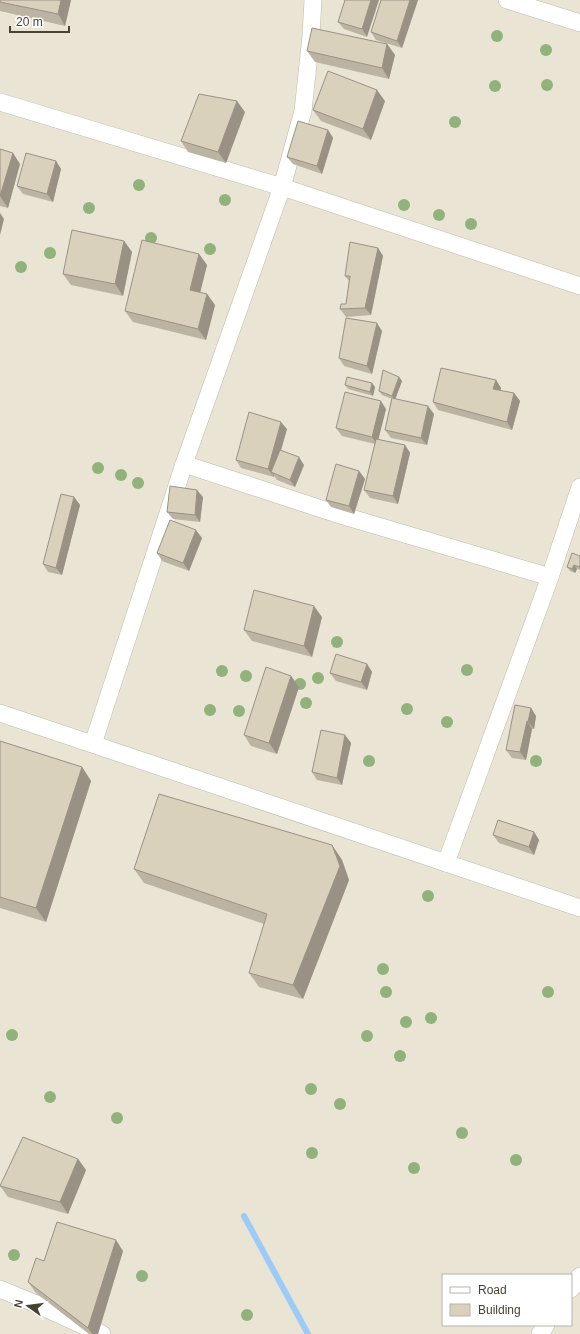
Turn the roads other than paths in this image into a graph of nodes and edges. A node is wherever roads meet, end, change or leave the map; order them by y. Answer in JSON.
{"nodes":[{"id":1,"x":312,"y":0,"type":"edge"},
{"id":2,"x":508,"y":0,"type":"edge"},
{"id":3,"x":580,"y":23,"type":"edge"},
{"id":4,"x":0,"y":102,"type":"edge"},
{"id":5,"x":282,"y":187,"type":"junction"},
{"id":6,"x":580,"y":286,"type":"edge"},
{"id":7,"x":184,"y":464,"type":"junction"},
{"id":8,"x":580,"y":487,"type":"edge"},
{"id":9,"x":550,"y":577,"type":"junction"},
{"id":10,"x":0,"y":713,"type":"edge"},
{"id":11,"x":93,"y":744,"type":"junction"},
{"id":12,"x":446,"y":863,"type":"junction"},
{"id":13,"x":580,"y":908,"type":"edge"},
{"id":14,"x":580,"y":1276,"type":"edge"},
{"id":15,"x":572,"y":1288,"type":"edge"},
{"id":16,"x":0,"y":1289,"type":"edge"},
{"id":17,"x":102,"y":1334,"type":"edge"}],
"edges":[{"from":1,"to":5,"type":"street"},
{"from":2,"to":3,"type":"street"},
{"from":4,"to":5,"type":"street"},
{"from":5,"to":6,"type":"street"},
{"from":5,"to":7,"type":"street"},
{"from":7,"to":9,"type":"street"},
{"from":7,"to":11,"type":"street"},
{"from":8,"to":9,"type":"street"},
{"from":9,"to":12,"type":"street"},
{"from":10,"to":11,"type":"street"},
{"from":11,"to":12,"type":"street"},
{"from":12,"to":13,"type":"street"},
{"from":14,"to":15,"type":"street"},
{"from":16,"to":17,"type":"street"}]}
